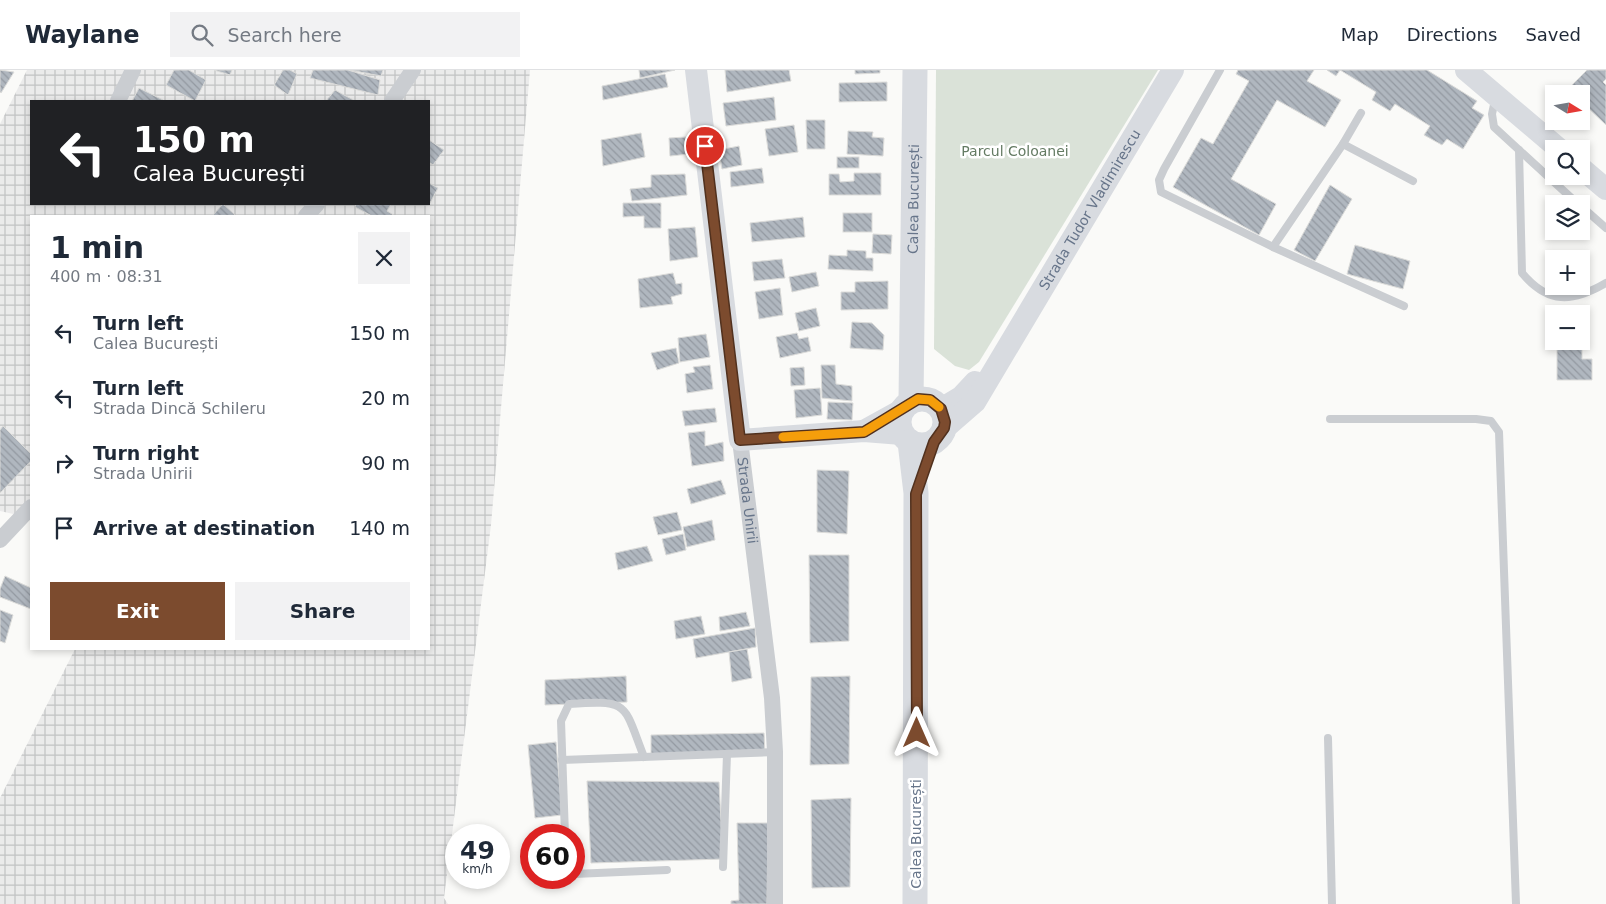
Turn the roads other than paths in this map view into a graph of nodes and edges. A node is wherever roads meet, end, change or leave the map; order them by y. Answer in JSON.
{"nodes":[{"id":1,"x":133,"y":70,"type":"edge"},
{"id":2,"x":413,"y":70,"type":"edge"},
{"id":3,"x":696,"y":70,"type":"edge"},
{"id":4,"x":915,"y":70,"type":"edge"},
{"id":5,"x":1173,"y":70,"type":"edge"},
{"id":6,"x":1220,"y":70,"type":"edge"},
{"id":7,"x":1466,"y":70,"type":"edge"},
{"id":8,"x":1496,"y":95,"type":"junction"},
{"id":9,"x":118,"y":100,"type":"edge"},
{"id":10,"x":393,"y":100,"type":"edge"},
{"id":11,"x":1362,"y":113,"type":"dead end"},
{"id":12,"x":1548,"y":140,"type":"edge"},
{"id":13,"x":1343,"y":144,"type":"junction"},
{"id":14,"x":1519,"y":150,"type":"junction"},
{"id":15,"x":1590,"y":176,"type":"edge"},
{"id":16,"x":1413,"y":181,"type":"dead end"},
{"id":17,"x":1606,"y":189,"type":"edge"},
{"id":18,"x":1569,"y":195,"type":"edge"},
{"id":19,"x":316,"y":205,"type":"edge"},
{"id":20,"x":1590,"y":214,"type":"edge"},
{"id":21,"x":307,"y":215,"type":"edge"},
{"id":22,"x":1606,"y":228,"type":"edge"},
{"id":23,"x":1273,"y":247,"type":"junction"},
{"id":24,"x":1606,"y":283,"type":"edge"},
{"id":25,"x":1404,"y":306,"type":"dead end"},
{"id":26,"x":927,"y":415,"type":"junction"},
{"id":27,"x":1330,"y":419,"type":"dead end"},
{"id":28,"x":864,"y":432,"type":"junction"},
{"id":29,"x":906,"y":438,"type":"junction"},
{"id":30,"x":740,"y":440,"type":"junction"},
{"id":31,"x":916,"y":494,"type":"junction"},
{"id":32,"x":30,"y":508,"type":"edge"},
{"id":33,"x":0,"y":540,"type":"edge"},
{"id":34,"x":1328,"y":738,"type":"dead end"},
{"id":35,"x":775,"y":752,"type":"junction"},
{"id":36,"x":727,"y":754,"type":"junction"},
{"id":37,"x":644,"y":757,"type":"junction"},
{"id":38,"x":562,"y":760,"type":"junction"},
{"id":39,"x":565,"y":824,"type":"edge"},
{"id":40,"x":723,"y":867,"type":"dead end"},
{"id":41,"x":667,"y":870,"type":"dead end"},
{"id":42,"x":585,"y":874,"type":"edge"},
{"id":43,"x":775,"y":904,"type":"edge"},
{"id":44,"x":916,"y":904,"type":"edge"},
{"id":45,"x":1332,"y":904,"type":"edge"},
{"id":46,"x":1516,"y":904,"type":"edge"}],
"edges":[{"from":1,"to":9,"type":"street"},
{"from":2,"to":10,"type":"street"},
{"from":3,"to":30,"type":"main road","name":"Strada Unirii"},
{"from":4,"to":26,"type":"main road","name":"Calea București"},
{"from":5,"to":26,"type":"main road","name":"Strada Tudor Vladimirescu"},
{"from":6,"to":23,"type":"lane"},
{"from":7,"to":8,"type":"main road"},
{"from":8,"to":12,"type":"main road"},
{"from":8,"to":14,"type":"lane"},
{"from":11,"to":13,"type":"lane"},
{"from":13,"to":16,"type":"lane"},
{"from":13,"to":23,"type":"lane"},
{"from":14,"to":18,"type":"lane"},
{"from":14,"to":24,"type":"lane"},
{"from":15,"to":17,"type":"main road"},
{"from":19,"to":21,"type":"street"},
{"from":20,"to":22,"type":"lane"},
{"from":23,"to":25,"type":"lane"},
{"from":26,"to":28,"type":"main road","name":"Strada Tudor Vladimirescu"},
{"from":26,"to":29,"type":"main road"},
{"from":26,"to":29,"type":"main road","name":"Calea București"},
{"from":26,"to":31,"type":"main road","name":"Calea București"},
{"from":27,"to":46,"type":"lane"},
{"from":28,"to":29,"type":"main road"},
{"from":28,"to":30,"type":"main road"},
{"from":29,"to":31,"type":"main road","name":"Calea București"},
{"from":30,"to":35,"type":"street","name":"Strada Unirii"},
{"from":31,"to":44,"type":"main road","name":"Calea București"},
{"from":32,"to":33,"type":"street"},
{"from":34,"to":45,"type":"lane"},
{"from":35,"to":36,"type":"lane"},
{"from":35,"to":43,"type":"street","name":"Strada Unirii"},
{"from":36,"to":37,"type":"lane"},
{"from":36,"to":40,"type":"lane"},
{"from":37,"to":38,"type":"lane"},
{"from":37,"to":38,"type":"lane"},
{"from":38,"to":39,"type":"lane"},
{"from":41,"to":42,"type":"lane"}]}
